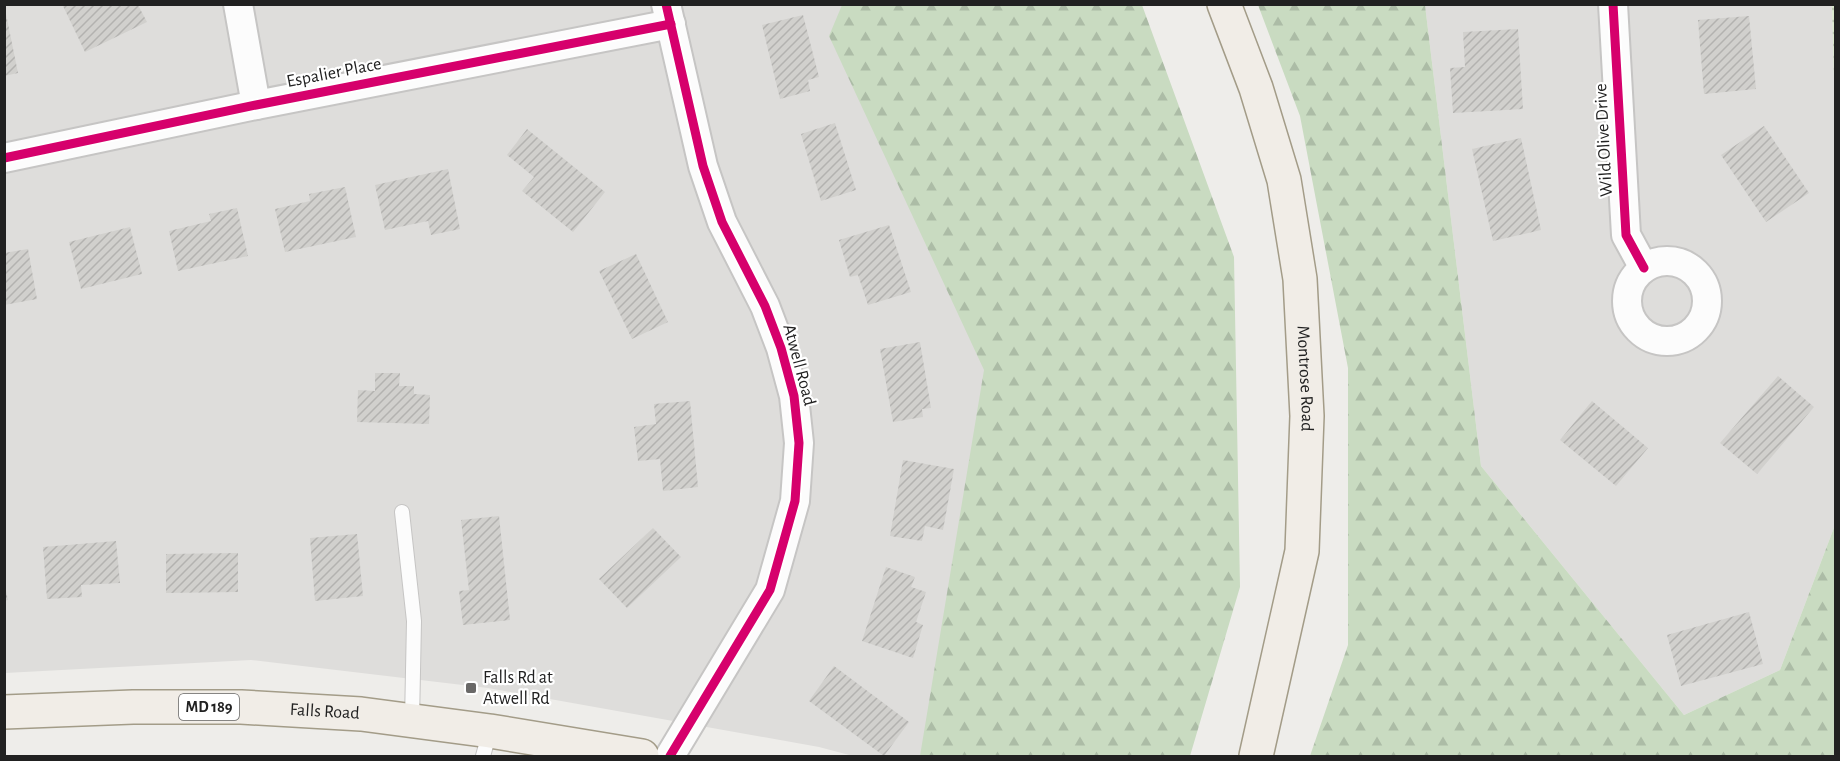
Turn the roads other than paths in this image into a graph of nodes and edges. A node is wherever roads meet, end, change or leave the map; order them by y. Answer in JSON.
{"nodes":[{"id":1,"x":238,"y":4,"type":"edge"},
{"id":2,"x":1224,"y":4,"type":"edge"},
{"id":3,"x":1613,"y":4,"type":"edge"},
{"id":4,"x":669,"y":14,"type":"edge"},
{"id":5,"x":256,"y":105,"type":"junction"},
{"id":6,"x":4,"y":158,"type":"edge"},
{"id":7,"x":1644,"y":268,"type":"dead end"},
{"id":8,"x":402,"y":512,"type":"dead end"},
{"id":9,"x":4,"y":712,"type":"edge"},
{"id":10,"x":412,"y":721,"type":"junction"},
{"id":11,"x":487,"y":744,"type":"edge"},
{"id":12,"x":642,"y":756,"type":"edge"},
{"id":13,"x":670,"y":756,"type":"edge"},
{"id":14,"x":1256,"y":756,"type":"edge"}],
"edges":[{"from":1,"to":5,"type":"street"},
{"from":2,"to":14,"type":"main road","name":"Montrose Road"},
{"from":3,"to":7,"type":"street","name":"Wild Olive Drive"},
{"from":4,"to":5,"type":"street","name":"Espalier Place"},
{"from":4,"to":13,"type":"street","name":"Atwell Road"},
{"from":5,"to":6,"type":"street","name":"Espalier Place"},
{"from":8,"to":10,"type":"lane"},
{"from":9,"to":10,"type":"main road","name":"Falls Road","number":"MD 189"},
{"from":10,"to":11,"type":"main road","name":"Falls Road","number":"MD 189"},
{"from":11,"to":12,"type":"main road","name":"Falls Road","number":"MD 189"}]}
